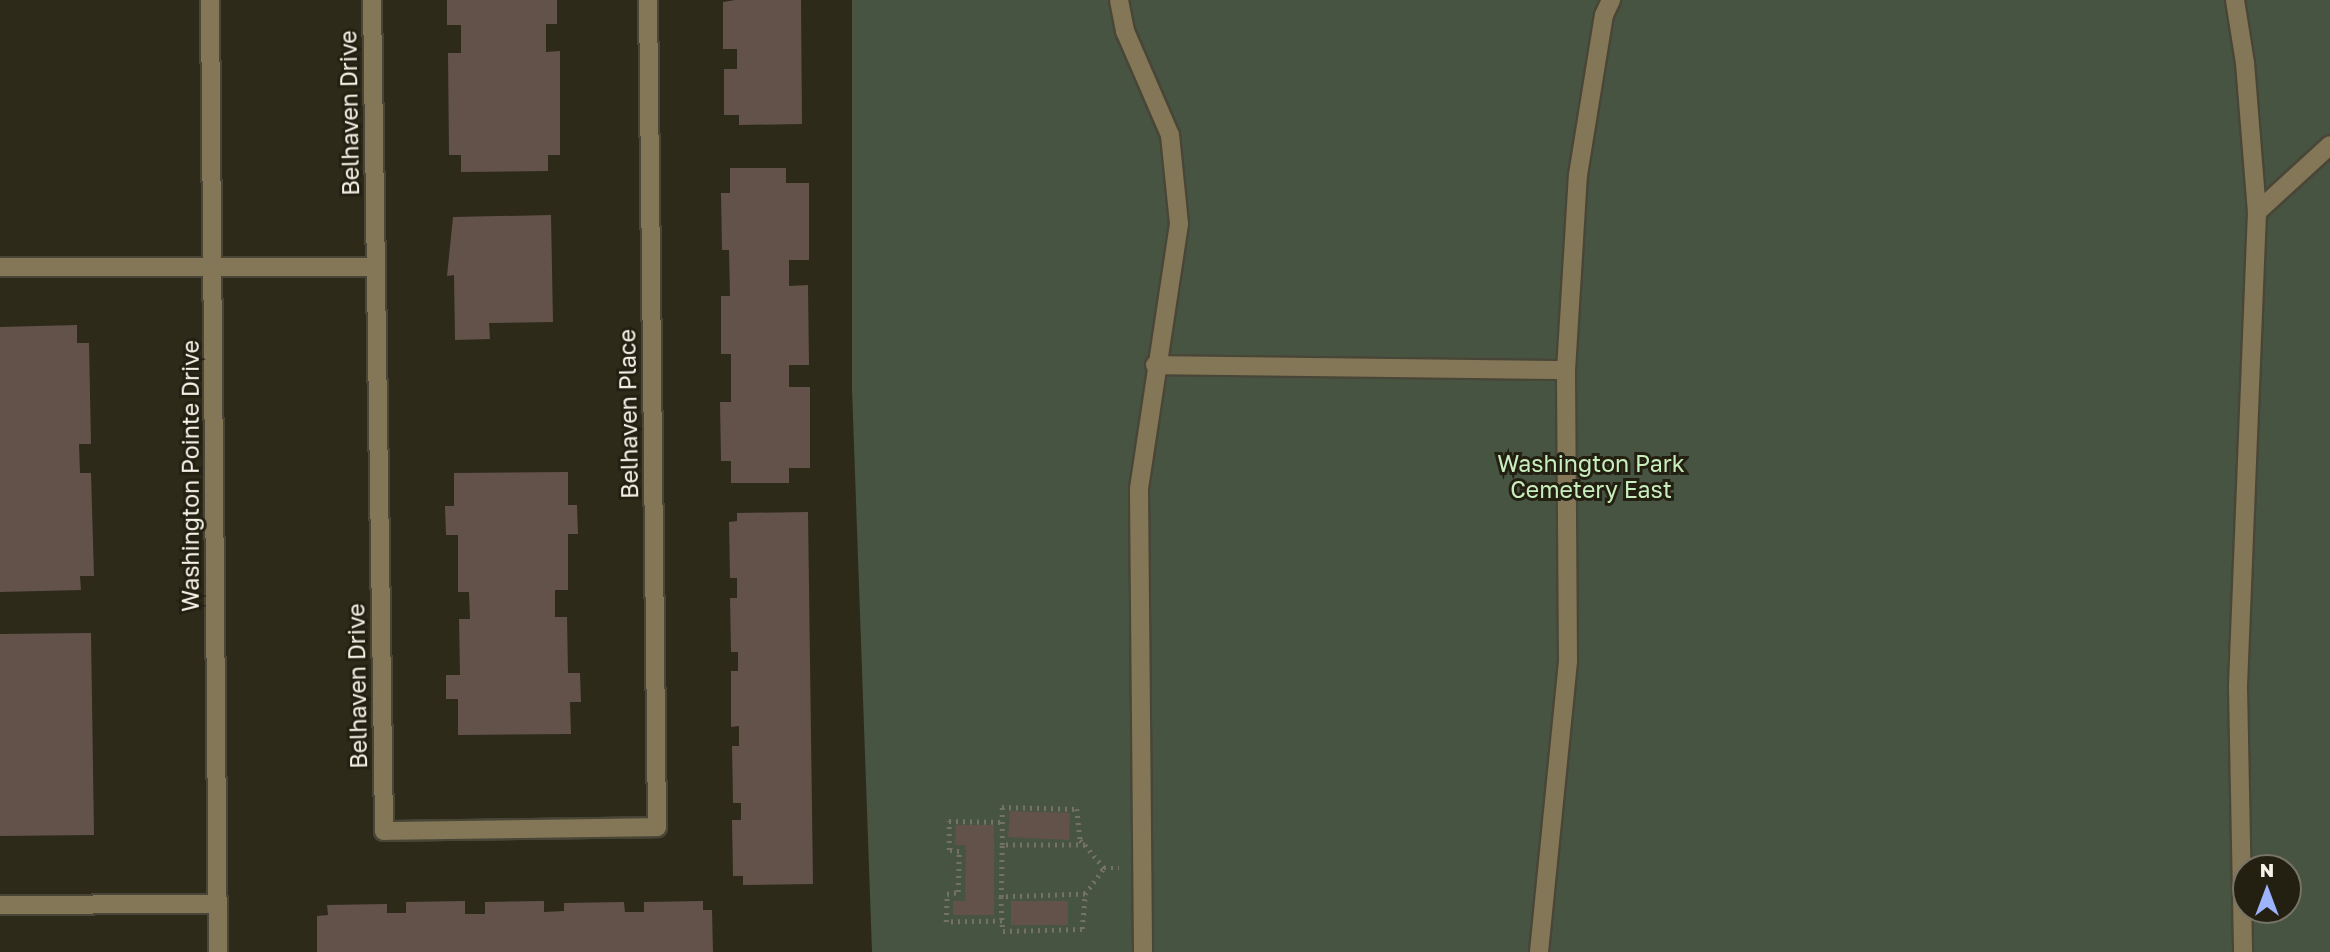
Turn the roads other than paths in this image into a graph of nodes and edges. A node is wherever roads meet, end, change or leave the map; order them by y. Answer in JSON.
{"nodes":[{"id":1,"x":210,"y":0,"type":"edge"},
{"id":2,"x":372,"y":0,"type":"edge"},
{"id":3,"x":648,"y":0,"type":"edge"},
{"id":4,"x":1119,"y":0,"type":"edge"},
{"id":5,"x":1611,"y":0,"type":"edge"},
{"id":6,"x":2235,"y":0,"type":"edge"},
{"id":7,"x":2330,"y":145,"type":"edge"},
{"id":8,"x":2257,"y":212,"type":"junction"},
{"id":9,"x":0,"y":267,"type":"edge"},
{"id":10,"x":376,"y":267,"type":"junction"},
{"id":11,"x":212,"y":269,"type":"junction"},
{"id":12,"x":1155,"y":365,"type":"junction"},
{"id":13,"x":1566,"y":370,"type":"junction"},
{"id":14,"x":657,"y":827,"type":"joint"},
{"id":15,"x":218,"y":904,"type":"junction"},
{"id":16,"x":0,"y":905,"type":"edge"},
{"id":17,"x":218,"y":952,"type":"edge"},
{"id":18,"x":1143,"y":952,"type":"edge"},
{"id":19,"x":1539,"y":952,"type":"edge"},
{"id":20,"x":2243,"y":952,"type":"edge"}],
"edges":[{"from":1,"to":11,"type":"street","name":"Washington Pointe Drive"},
{"from":2,"to":10,"type":"street","name":"Belhaven Drive"},
{"from":3,"to":14,"type":"street","name":"Belhaven Place"},
{"from":4,"to":12,"type":"street"},
{"from":5,"to":13,"type":"street"},
{"from":6,"to":8,"type":"street"},
{"from":7,"to":8,"type":"street"},
{"from":8,"to":20,"type":"street"},
{"from":9,"to":11,"type":"street"},
{"from":10,"to":11,"type":"street"},
{"from":10,"to":14,"type":"street","name":"Belhaven Drive"},
{"from":11,"to":15,"type":"street","name":"Washington Pointe Drive"},
{"from":12,"to":13,"type":"street"},
{"from":12,"to":18,"type":"street"},
{"from":13,"to":19,"type":"street"},
{"from":15,"to":16,"type":"street"},
{"from":15,"to":17,"type":"street","name":"Washington Pointe Drive"}]}
